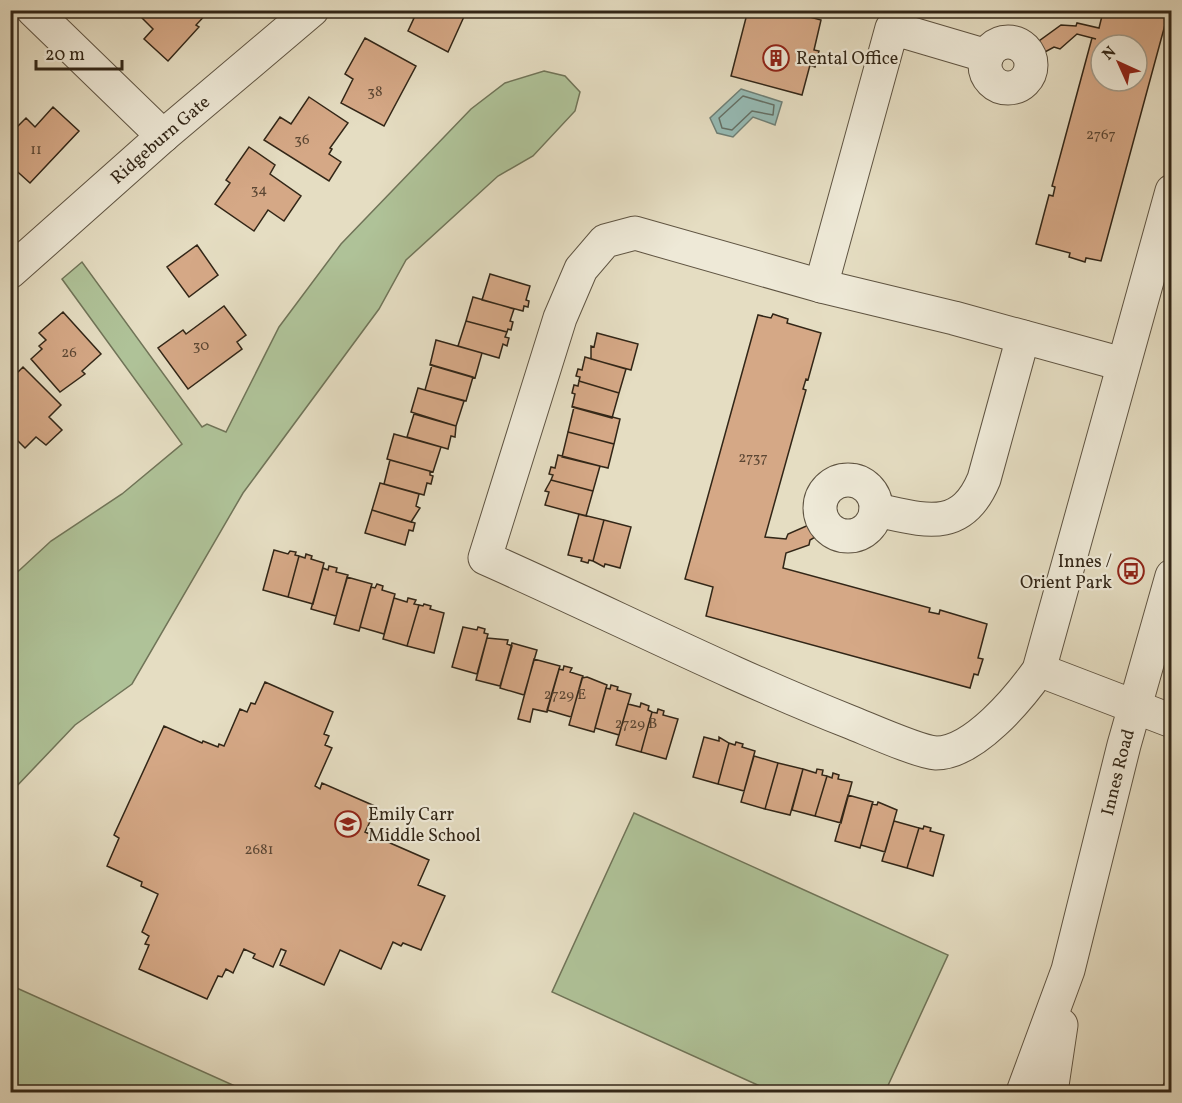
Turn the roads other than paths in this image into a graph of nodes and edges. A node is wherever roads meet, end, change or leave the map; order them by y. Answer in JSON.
{"nodes":[{"id":1,"x":33,"y":10,"type":"edge"},
{"id":2,"x":312,"y":10,"type":"edge"},
{"id":3,"x":987,"y":56,"type":"dead end"},
{"id":4,"x":163,"y":136,"type":"junction"},
{"id":5,"x":1172,"y":191,"type":"edge"},
{"id":6,"x":10,"y":272,"type":"edge"},
{"id":7,"x":821,"y":286,"type":"junction"},
{"id":8,"x":1023,"y":337,"type":"junction"},
{"id":9,"x":1122,"y":364,"type":"junction"},
{"id":10,"x":876,"y":510,"type":"dead end"},
{"id":11,"x":1172,"y":576,"type":"edge"},
{"id":12,"x":1039,"y":670,"type":"junction"},
{"id":13,"x":1135,"y":706,"type":"junction"},
{"id":14,"x":1172,"y":721,"type":"edge"},
{"id":15,"x":1068,"y":970,"type":"junction"},
{"id":16,"x":1023,"y":1092,"type":"edge"},
{"id":17,"x":1052,"y":1092,"type":"edge"}],
"edges":[{"from":1,"to":4,"type":"street"},
{"from":2,"to":4,"type":"street","name":"Ridgeburn Gate"},
{"from":3,"to":7,"type":"street"},
{"from":4,"to":6,"type":"street","name":"Ridgeburn Gate"},
{"from":5,"to":9,"type":"street"},
{"from":7,"to":8,"type":"street"},
{"from":7,"to":12,"type":"street"},
{"from":8,"to":9,"type":"street"},
{"from":8,"to":10,"type":"street"},
{"from":9,"to":12,"type":"street"},
{"from":11,"to":13,"type":"street","name":"Innes Road"},
{"from":12,"to":13,"type":"street"},
{"from":13,"to":14,"type":"street"},
{"from":13,"to":15,"type":"street","name":"Innes Road"},
{"from":15,"to":16,"type":"street","name":"Innes Road"},
{"from":15,"to":17,"type":"street","name":"Innes Road"}]}
